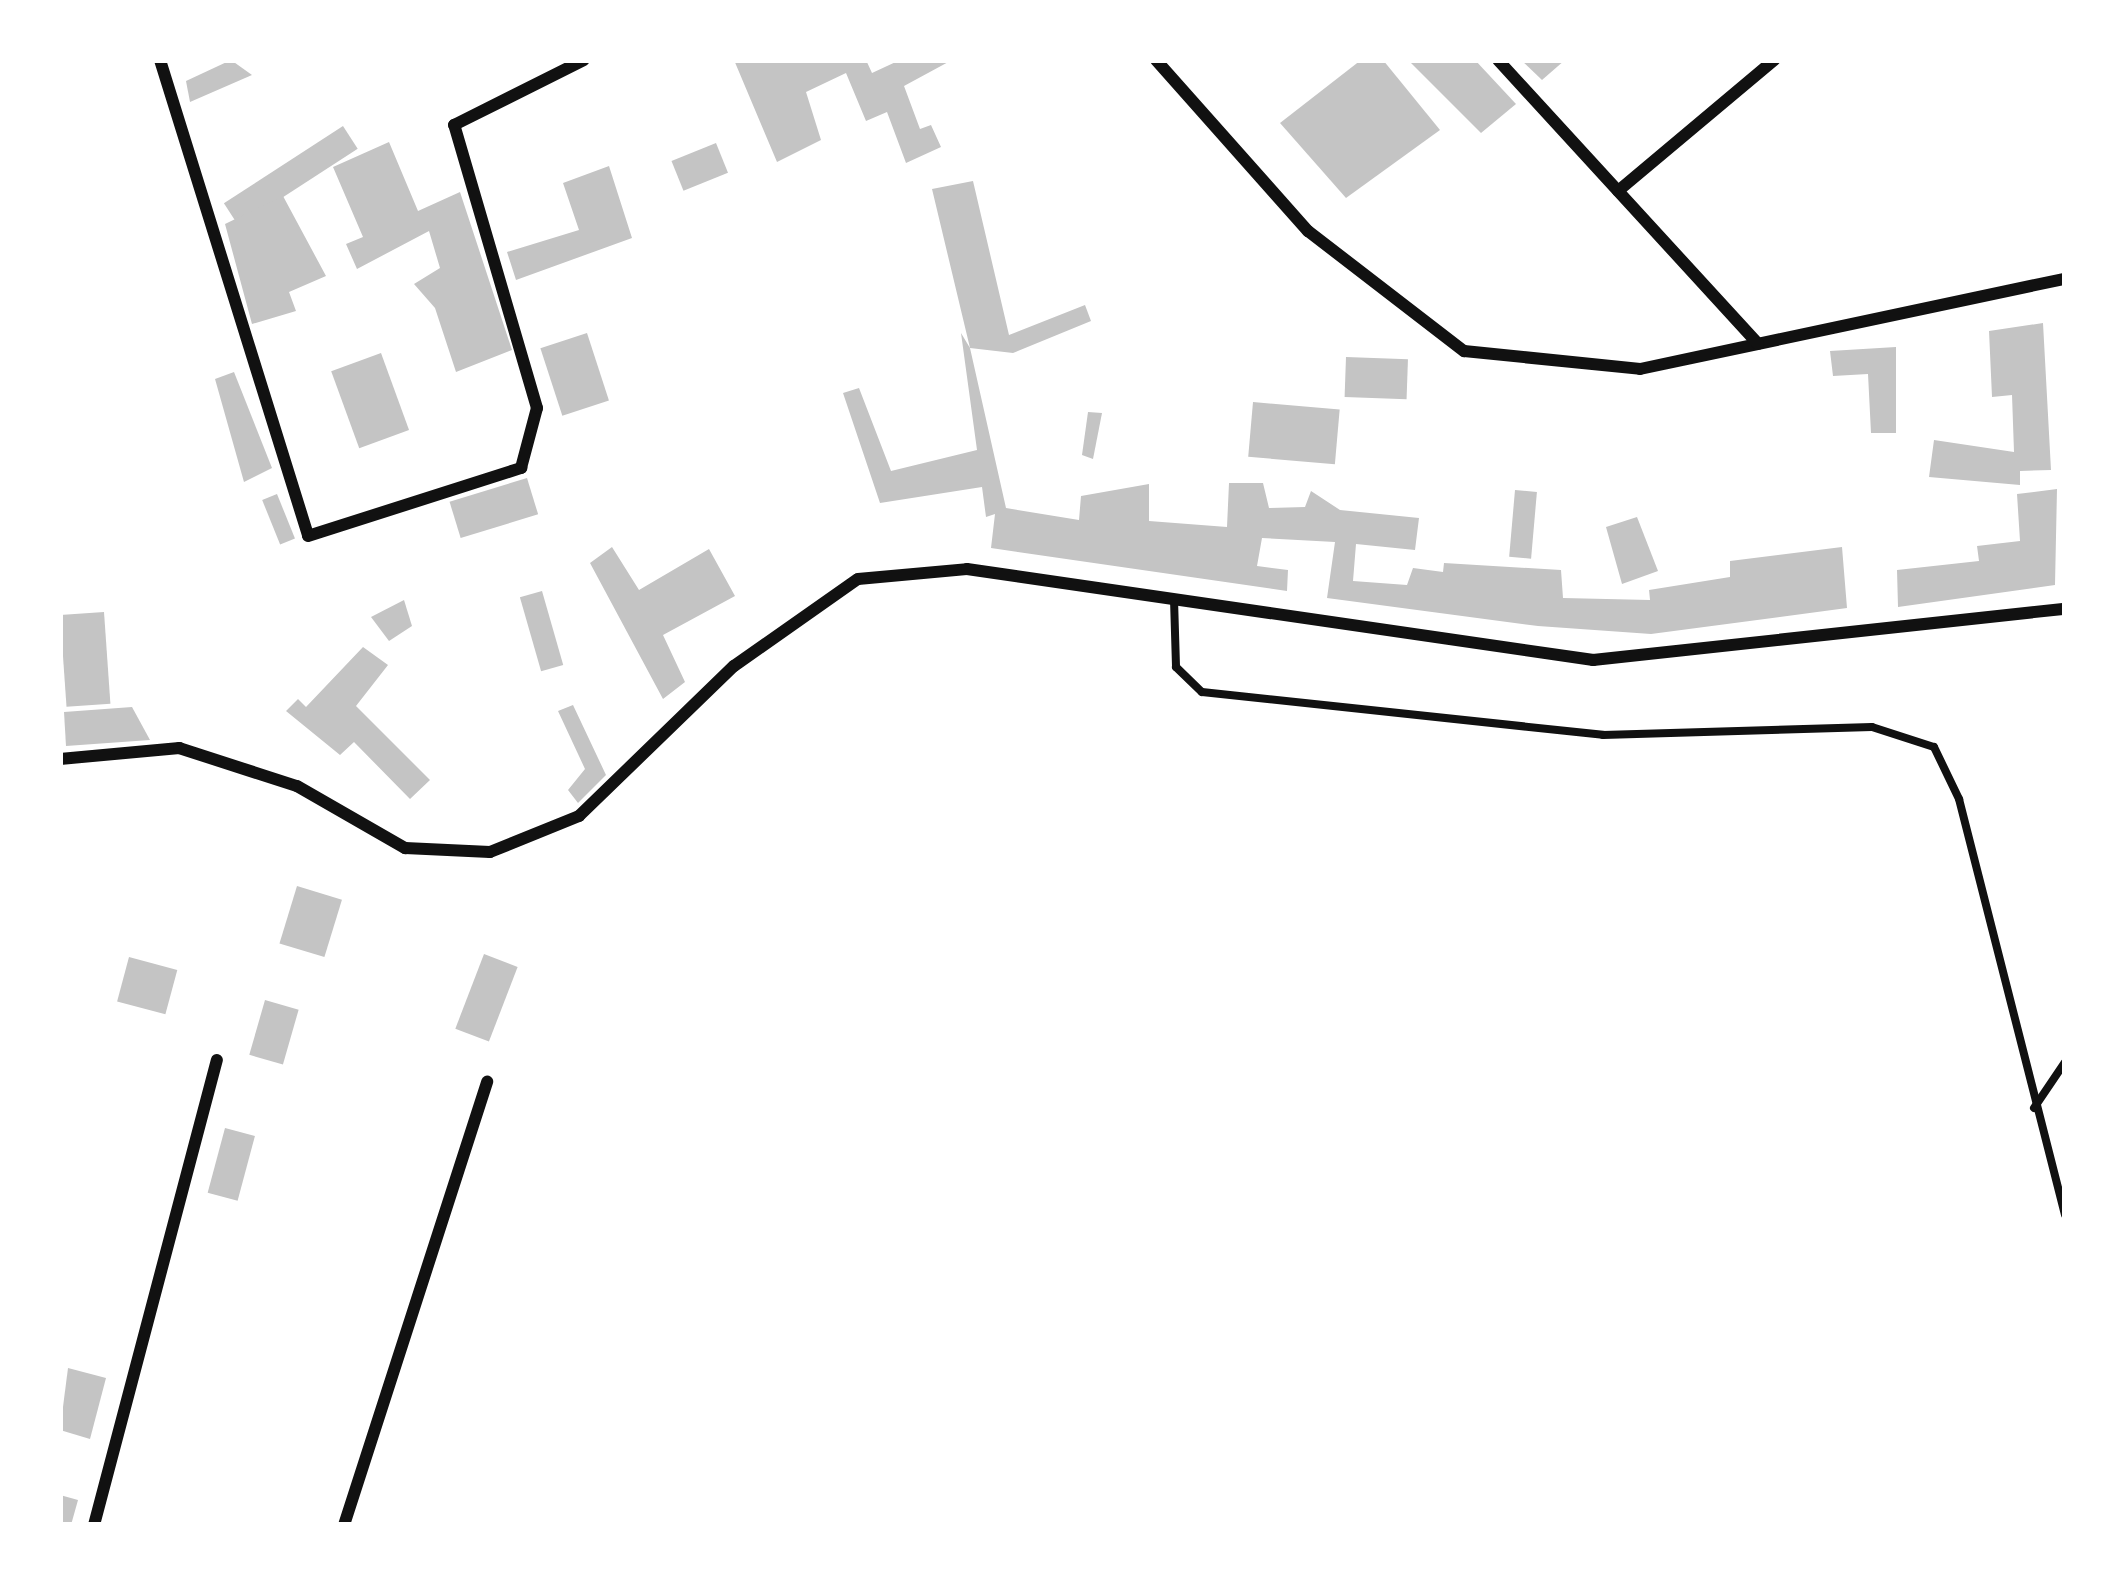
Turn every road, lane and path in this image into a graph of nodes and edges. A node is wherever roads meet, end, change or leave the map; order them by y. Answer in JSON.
{"nodes":[{"id":1,"x":160,"y":60,"type":"edge"},
{"id":2,"x":584,"y":60,"type":"edge"},
{"id":3,"x":1156,"y":60,"type":"edge"},
{"id":4,"x":1498,"y":60,"type":"edge"},
{"id":5,"x":1774,"y":60,"type":"edge"},
{"id":6,"x":1618,"y":191,"type":"junction"},
{"id":7,"x":2065,"y":279,"type":"edge"},
{"id":8,"x":1758,"y":344,"type":"junction"},
{"id":9,"x":1174,"y":599,"type":"junction"},
{"id":10,"x":2065,"y":609,"type":"edge"},
{"id":11,"x":60,"y":759,"type":"edge"},
{"id":12,"x":217,"y":1060,"type":"dead end"},
{"id":13,"x":2065,"y":1062,"type":"edge"},
{"id":14,"x":488,"y":1081,"type":"dead end"},
{"id":15,"x":2034,"y":1108,"type":"junction"},
{"id":16,"x":2065,"y":1215,"type":"edge"},
{"id":17,"x":94,"y":1525,"type":"edge"},
{"id":18,"x":344,"y":1525,"type":"edge"}],
"edges":[{"from":1,"to":2,"type":"street"},
{"from":3,"to":8,"type":"street"},
{"from":4,"to":6,"type":"street"},
{"from":5,"to":6,"type":"street"},
{"from":6,"to":8,"type":"street"},
{"from":7,"to":8,"type":"street"},
{"from":9,"to":10,"type":"street"},
{"from":9,"to":11,"type":"street"},
{"from":9,"to":15,"type":"lane"},
{"from":12,"to":17,"type":"street"},
{"from":13,"to":15,"type":"lane"},
{"from":14,"to":18,"type":"street"},
{"from":15,"to":16,"type":"lane"}]}
